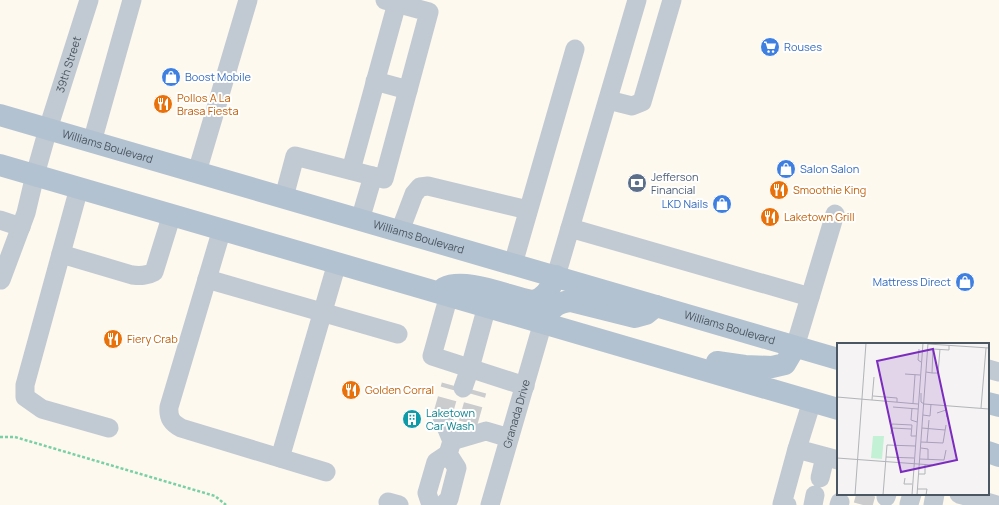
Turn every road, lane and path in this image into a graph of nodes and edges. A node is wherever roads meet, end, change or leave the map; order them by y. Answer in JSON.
{"nodes":[{"id":1,"x":88,"y":0,"type":"edge"},
{"id":2,"x":132,"y":0,"type":"edge"},
{"id":3,"x":248,"y":0,"type":"edge"},
{"id":4,"x":638,"y":0,"type":"edge"},
{"id":5,"x":669,"y":1,"type":"edge"},
{"id":6,"x":391,"y":2,"type":"edge"},
{"id":7,"x":575,"y":49,"type":"dead end"},
{"id":8,"x":375,"y":81,"type":"junction"},
{"id":9,"x":408,"y":90,"type":"junction"},
{"id":10,"x":608,"y":100,"type":"junction"},
{"id":11,"x":0,"y":115,"type":"edge"},
{"id":12,"x":48,"y":129,"type":"junction"},
{"id":13,"x":92,"y":142,"type":"junction"},
{"id":14,"x":0,"y":165,"type":"edge"},
{"id":15,"x":351,"y":170,"type":"junction"},
{"id":16,"x":197,"y":172,"type":"junction"},
{"id":17,"x":35,"y":175,"type":"junction"},
{"id":18,"x":373,"y":176,"type":"junction"},
{"id":19,"x":79,"y":188,"type":"junction"},
{"id":20,"x":284,"y":197,"type":"junction"},
{"id":21,"x":528,"y":210,"type":"junction"},
{"id":22,"x":172,"y":214,"type":"junction"},
{"id":23,"x":835,"y":214,"type":"dead end"},
{"id":24,"x":0,"y":220,"type":"edge"},
{"id":25,"x":360,"y":220,"type":"junction"},
{"id":26,"x":21,"y":227,"type":"junction"},
{"id":27,"x":570,"y":228,"type":"junction"},
{"id":28,"x":222,"y":229,"type":"junction"},
{"id":29,"x":400,"y":231,"type":"junction"},
{"id":30,"x":61,"y":254,"type":"junction"},
{"id":31,"x":337,"y":263,"type":"junction"},
{"id":32,"x":513,"y":264,"type":"junction"},
{"id":33,"x":556,"y":276,"type":"junction"},
{"id":34,"x":1,"y":280,"type":"edge"},
{"id":35,"x":207,"y":280,"type":"junction"},
{"id":36,"x":444,"y":293,"type":"junction"},
{"id":37,"x":810,"y":297,"type":"junction"},
{"id":38,"x":486,"y":306,"type":"junction"},
{"id":39,"x":656,"y":306,"type":"junction"},
{"id":40,"x":322,"y":313,"type":"junction"},
{"id":41,"x":543,"y":322,"type":"junction"},
{"id":42,"x":398,"y":334,"type":"dead end"},
{"id":43,"x":795,"y":347,"type":"junction"},
{"id":44,"x":649,"y":353,"type":"junction"},
{"id":45,"x":837,"y":359,"type":"edge"},
{"id":46,"x":470,"y":368,"type":"junction"},
{"id":47,"x":989,"y":369,"type":"edge"},
{"id":48,"x":999,"y":372,"type":"edge"},
{"id":49,"x":525,"y":386,"type":"junction"},
{"id":50,"x":464,"y":388,"type":"tunnel mouth"},
{"id":51,"x":812,"y":401,"type":"junction"},
{"id":52,"x":989,"y":403,"type":"edge"},
{"id":53,"x":999,"y":406,"type":"edge"},
{"id":54,"x":837,"y":408,"type":"edge"},
{"id":55,"x":455,"y":420,"type":"tunnel mouth"},
{"id":56,"x":109,"y":428,"type":"dead end"},
{"id":57,"x":0,"y":438,"type":"edge"},
{"id":58,"x":509,"y":438,"type":"junction"},
{"id":59,"x":450,"y":448,"type":"junction"},
{"id":60,"x":797,"y":449,"type":"junction"},
{"id":61,"x":989,"y":452,"type":"edge"},
{"id":62,"x":999,"y":456,"type":"edge"},
{"id":63,"x":280,"y":458,"type":"junction"},
{"id":64,"x":832,"y":458,"type":"edge"},
{"id":65,"x":326,"y":472,"type":"dead end"},
{"id":66,"x":816,"y":492,"type":"edge"},
{"id":67,"x":935,"y":495,"type":"edge"},
{"id":68,"x":962,"y":498,"type":"edge"},
{"id":69,"x":226,"y":505,"type":"edge"},
{"id":70,"x":431,"y":505,"type":"edge"},
{"id":71,"x":436,"y":505,"type":"edge"},
{"id":72,"x":443,"y":505,"type":"edge"},
{"id":73,"x":490,"y":505,"type":"edge"},
{"id":74,"x":781,"y":505,"type":"edge"},
{"id":75,"x":933,"y":505,"type":"edge"},
{"id":76,"x":997,"y":505,"type":"edge"}],
"edges":[{"from":1,"to":12,"type":"street","name":"39th Street"},
{"from":2,"to":13,"type":"street"},
{"from":3,"to":16,"type":"street"},
{"from":4,"to":10,"type":"street"},
{"from":5,"to":10,"type":"street"},
{"from":6,"to":8,"type":"street"},
{"from":6,"to":9,"type":"street"},
{"from":7,"to":21,"type":"street"},
{"from":8,"to":9,"type":"street"},
{"from":8,"to":15,"type":"street"},
{"from":9,"to":18,"type":"street"},
{"from":10,"to":27,"type":"street"},
{"from":11,"to":12,"type":"main road","name":"Williams Boulevard"},
{"from":12,"to":13,"type":"main road","name":"Williams Boulevard"},
{"from":12,"to":17,"type":"street","name":"39th Street"},
{"from":13,"to":16,"type":"main road","name":"Williams Boulevard"},
{"from":14,"to":17,"type":"main road"},
{"from":15,"to":18,"type":"street"},
{"from":15,"to":20,"type":"street"},
{"from":16,"to":20,"type":"main road","name":"Williams Boulevard"},
{"from":17,"to":19,"type":"main road"},
{"from":17,"to":26,"type":"street","name":"39th Street"},
{"from":18,"to":25,"type":"street"},
{"from":19,"to":22,"type":"main road"},
{"from":19,"to":30,"type":"street"},
{"from":20,"to":25,"type":"main road","name":"Williams Boulevard"},
{"from":21,"to":29,"type":"street"},
{"from":21,"to":32,"type":"street"},
{"from":22,"to":28,"type":"main road"},
{"from":22,"to":30,"type":"street"},
{"from":23,"to":37,"type":"street"},
{"from":24,"to":26,"type":"street"},
{"from":25,"to":29,"type":"main road","name":"Williams Boulevard"},
{"from":26,"to":34,"type":"street","name":"39th Street"},
{"from":27,"to":33,"type":"street"},
{"from":27,"to":37,"type":"street"},
{"from":28,"to":31,"type":"main road"},
{"from":28,"to":35,"type":"street"},
{"from":29,"to":32,"type":"main road","name":"Williams Boulevard"},
{"from":30,"to":56,"type":"street"},
{"from":31,"to":36,"type":"main road"},
{"from":31,"to":40,"type":"street"},
{"from":32,"to":33,"type":"main road","name":"Williams Boulevard"},
{"from":33,"to":36,"type":"main road"},
{"from":33,"to":39,"type":"main road","name":"Williams Boulevard"},
{"from":35,"to":40,"type":"street"},
{"from":35,"to":63,"type":"street"},
{"from":36,"to":38,"type":"main road"},
{"from":36,"to":46,"type":"street"},
{"from":37,"to":43,"type":"street"},
{"from":38,"to":41,"type":"main road"},
{"from":38,"to":46,"type":"street"},
{"from":39,"to":41,"type":"main road"},
{"from":39,"to":43,"type":"main road","name":"Williams Boulevard"},
{"from":40,"to":42,"type":"street"},
{"from":40,"to":63,"type":"street"},
{"from":41,"to":44,"type":"main road"},
{"from":41,"to":49,"type":"street","name":"Granada Drive"},
{"from":43,"to":44,"type":"main road"},
{"from":43,"to":45,"type":"main road","name":"Williams Boulevard"},
{"from":44,"to":51,"type":"main road"},
{"from":46,"to":49,"type":"street"},
{"from":46,"to":50,"type":"street"},
{"from":47,"to":48,"type":"street"},
{"from":49,"to":58,"type":"street","name":"Granada Drive"},
{"from":51,"to":54,"type":"main road"},
{"from":51,"to":60,"type":"street"},
{"from":52,"to":53,"type":"main road"},
{"from":55,"to":59,"type":"street"},
{"from":57,"to":69,"type":"path"},
{"from":58,"to":59,"type":"street"},
{"from":58,"to":73,"type":"street","name":"Granada Drive"},
{"from":59,"to":70,"type":"street"},
{"from":59,"to":71,"type":"street"},
{"from":59,"to":72,"type":"street"},
{"from":60,"to":64,"type":"street"},
{"from":60,"to":74,"type":"street"},
{"from":61,"to":62,"type":"main road"},
{"from":63,"to":65,"type":"street"},
{"from":64,"to":66,"type":"street"},
{"from":67,"to":75,"type":"street"},
{"from":68,"to":76,"type":"street"}]}
